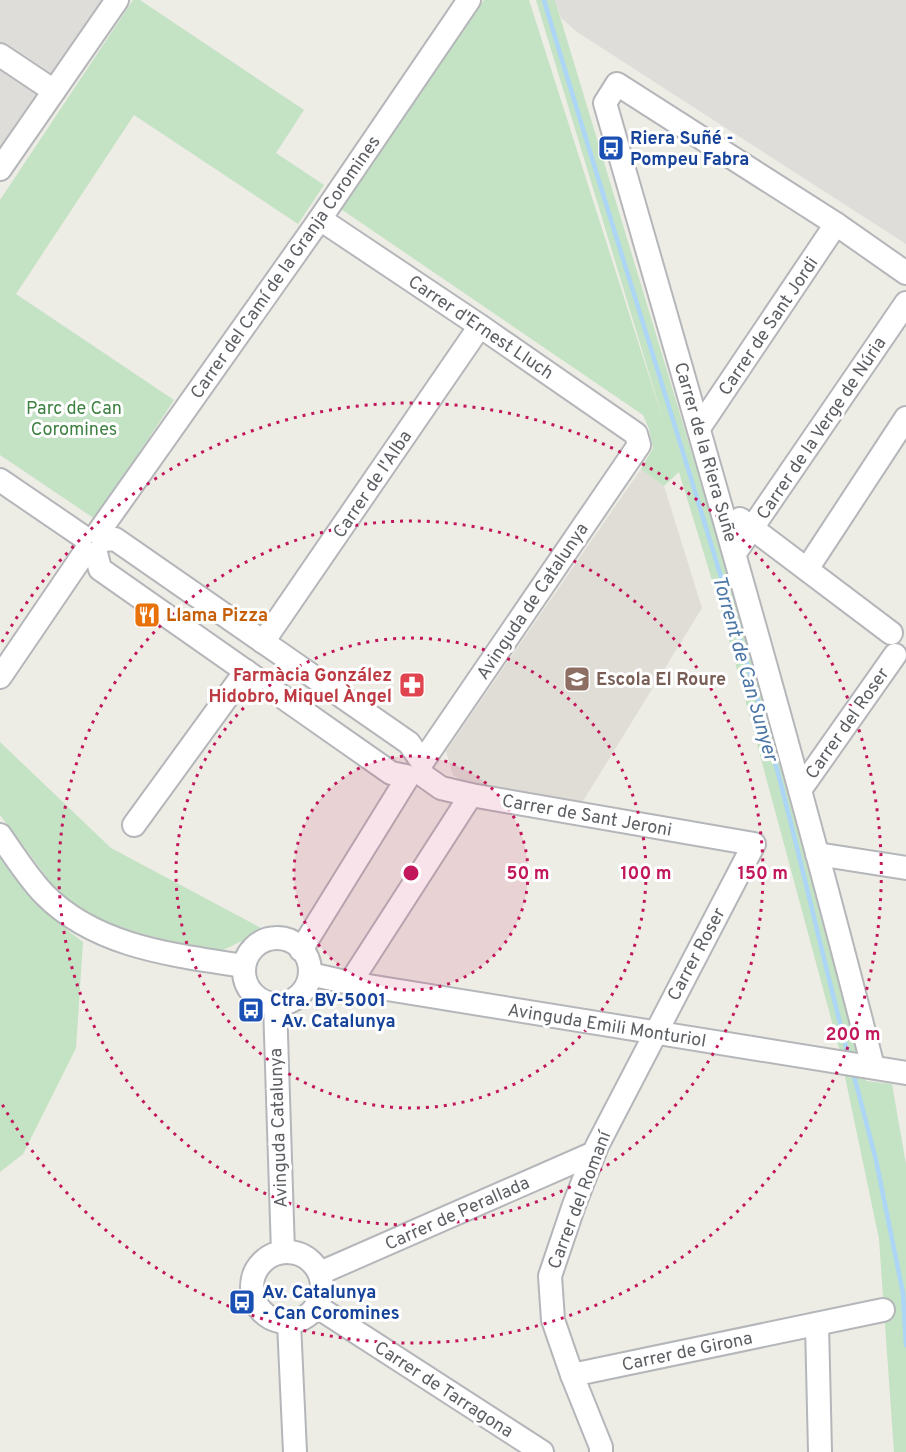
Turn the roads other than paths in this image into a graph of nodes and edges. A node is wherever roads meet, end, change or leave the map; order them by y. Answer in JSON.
{"nodes":[{"id":1,"x":117,"y":0,"type":"edge"},
{"id":2,"x":469,"y":0,"type":"edge"},
{"id":3,"x":0,"y":55,"type":"edge"},
{"id":4,"x":54,"y":91,"type":"junction"},
{"id":5,"x":0,"y":169,"type":"edge"},
{"id":6,"x":320,"y":219,"type":"junction"},
{"id":7,"x":837,"y":224,"type":"junction"},
{"id":8,"x":906,"y":273,"type":"edge"},
{"id":9,"x":906,"y":303,"type":"edge"},
{"id":10,"x":480,"y":326,"type":"junction"},
{"id":11,"x":906,"y":418,"type":"edge"},
{"id":12,"x":699,"y":428,"type":"junction"},
{"id":13,"x":639,"y":440,"type":"joint"},
{"id":14,"x":0,"y":480,"type":"edge"},
{"id":15,"x":721,"y":503,"type":"junction"},
{"id":16,"x":752,"y":528,"type":"junction"},
{"id":17,"x":93,"y":543,"type":"junction"},
{"id":18,"x":735,"y":553,"type":"junction"},
{"id":19,"x":807,"y":569,"type":"junction"},
{"id":20,"x":263,"y":642,"type":"junction"},
{"id":21,"x":900,"y":642,"type":"edge"},
{"id":22,"x":246,"y":671,"type":"junction"},
{"id":23,"x":0,"y":677,"type":"edge"},
{"id":24,"x":416,"y":770,"type":"junction"},
{"id":25,"x":800,"y":790,"type":"junction"},
{"id":26,"x":471,"y":795,"type":"junction"},
{"id":27,"x":134,"y":825,"type":"dead end"},
{"id":28,"x":0,"y":835,"type":"edge"},
{"id":29,"x":754,"y":844,"type":"joint"},
{"id":30,"x":818,"y":854,"type":"junction"},
{"id":31,"x":906,"y":868,"type":"edge"},
{"id":32,"x":301,"y":950,"type":"junction"},
{"id":33,"x":244,"y":966,"type":"junction"},
{"id":34,"x":310,"y":974,"type":"junction"},
{"id":35,"x":350,"y":983,"type":"junction"},
{"id":36,"x":275,"y":1004,"type":"junction"},
{"id":37,"x":654,"y":1033,"type":"junction"},
{"id":38,"x":869,"y":1066,"type":"junction"},
{"id":39,"x":906,"y":1073,"type":"edge"},
{"id":40,"x":594,"y":1153,"type":"junction"},
{"id":41,"x":283,"y":1252,"type":"junction"},
{"id":42,"x":320,"y":1274,"type":"junction"},
{"id":43,"x":316,"y":1306,"type":"junction"},
{"id":44,"x":883,"y":1310,"type":"dead end"},
{"id":45,"x":289,"y":1323,"type":"junction"},
{"id":46,"x":818,"y":1324,"type":"junction"},
{"id":47,"x":572,"y":1375,"type":"junction"},
{"id":48,"x":295,"y":1452,"type":"edge"},
{"id":49,"x":542,"y":1452,"type":"edge"},
{"id":50,"x":601,"y":1452,"type":"edge"},
{"id":51,"x":820,"y":1452,"type":"edge"}],
"edges":[{"from":1,"to":4,"type":"street"},
{"from":2,"to":6,"type":"street","name":"Carrer del Camí de la Granja Coromines"},
{"from":3,"to":4,"type":"street"},
{"from":4,"to":5,"type":"street"},
{"from":6,"to":10,"type":"street","name":"Carrer d'Ernest Lluch"},
{"from":6,"to":17,"type":"street","name":"Carrer del Camí de la Granja Coromines"},
{"from":7,"to":8,"type":"street"},
{"from":7,"to":12,"type":"street","name":"Carrer de Sant Jordi"},
{"from":7,"to":12,"type":"street","name":"Carrer de la Riera Suñe"},
{"from":9,"to":16,"type":"street","name":"Carrer de la Verge de Núria"},
{"from":10,"to":13,"type":"street","name":"Carrer d'Ernest Lluch"},
{"from":10,"to":20,"type":"street","name":"Carrer de l'Alba"},
{"from":11,"to":19,"type":"street"},
{"from":12,"to":15,"type":"street","name":"Carrer de la Riera Suñe"},
{"from":13,"to":24,"type":"street","name":"Avinguda de Catalunya"},
{"from":14,"to":17,"type":"street"},
{"from":15,"to":16,"type":"street"},
{"from":15,"to":18,"type":"street","name":"Carrer de la Riera Suñe"},
{"from":16,"to":18,"type":"street","name":"Carrer de la Verge de Núria"},
{"from":16,"to":19,"type":"street"},
{"from":17,"to":20,"type":"street"},
{"from":17,"to":22,"type":"street"},
{"from":17,"to":23,"type":"street","name":"Carrer del Camí de la Granja Coromines"},
{"from":18,"to":25,"type":"street","name":"Carrer de la Riera Suñe"},
{"from":19,"to":21,"type":"street"},
{"from":20,"to":24,"type":"street"},
{"from":21,"to":25,"type":"street","name":"Carrer del Roser"},
{"from":22,"to":24,"type":"street"},
{"from":22,"to":27,"type":"street"},
{"from":24,"to":26,"type":"street","name":"Carrer de Sant Jeroni"},
{"from":24,"to":32,"type":"street","name":"Avinguda de Catalunya"},
{"from":25,"to":30,"type":"street","name":"Carrer de la Riera Suñe"},
{"from":26,"to":29,"type":"street","name":"Carrer de Sant Jeroni"},
{"from":26,"to":35,"type":"street"},
{"from":28,"to":33,"type":"street"},
{"from":29,"to":37,"type":"street","name":"Carrer Roser"},
{"from":30,"to":31,"type":"street"},
{"from":30,"to":38,"type":"street","name":"Carrer de la Riera Suñe"},
{"from":32,"to":33,"type":"street"},
{"from":32,"to":34,"type":"street"},
{"from":33,"to":36,"type":"street"},
{"from":34,"to":35,"type":"street","name":"Avinguda Emili Monturiol"},
{"from":34,"to":36,"type":"street"},
{"from":35,"to":37,"type":"street","name":"Avinguda Emili Monturiol"},
{"from":36,"to":41,"type":"street","name":"Avinguda Catalunya"},
{"from":37,"to":38,"type":"street","name":"Avinguda Emili Monturiol"},
{"from":37,"to":40,"type":"street","name":"Carrer del Romaní"},
{"from":38,"to":39,"type":"street","name":"Avinguda Emili Monturiol"},
{"from":40,"to":42,"type":"street","name":"Carrer de Perallada"},
{"from":40,"to":47,"type":"street","name":"Carrer del Romaní"},
{"from":41,"to":42,"type":"street"},
{"from":41,"to":45,"type":"street"},
{"from":42,"to":43,"type":"street"},
{"from":43,"to":45,"type":"street"},
{"from":43,"to":49,"type":"street","name":"Carrer de Tarragona"},
{"from":44,"to":46,"type":"street","name":"Carrer de Girona"},
{"from":45,"to":48,"type":"street"},
{"from":46,"to":47,"type":"street","name":"Carrer de Girona"},
{"from":46,"to":51,"type":"street"},
{"from":47,"to":50,"type":"street"}]}
